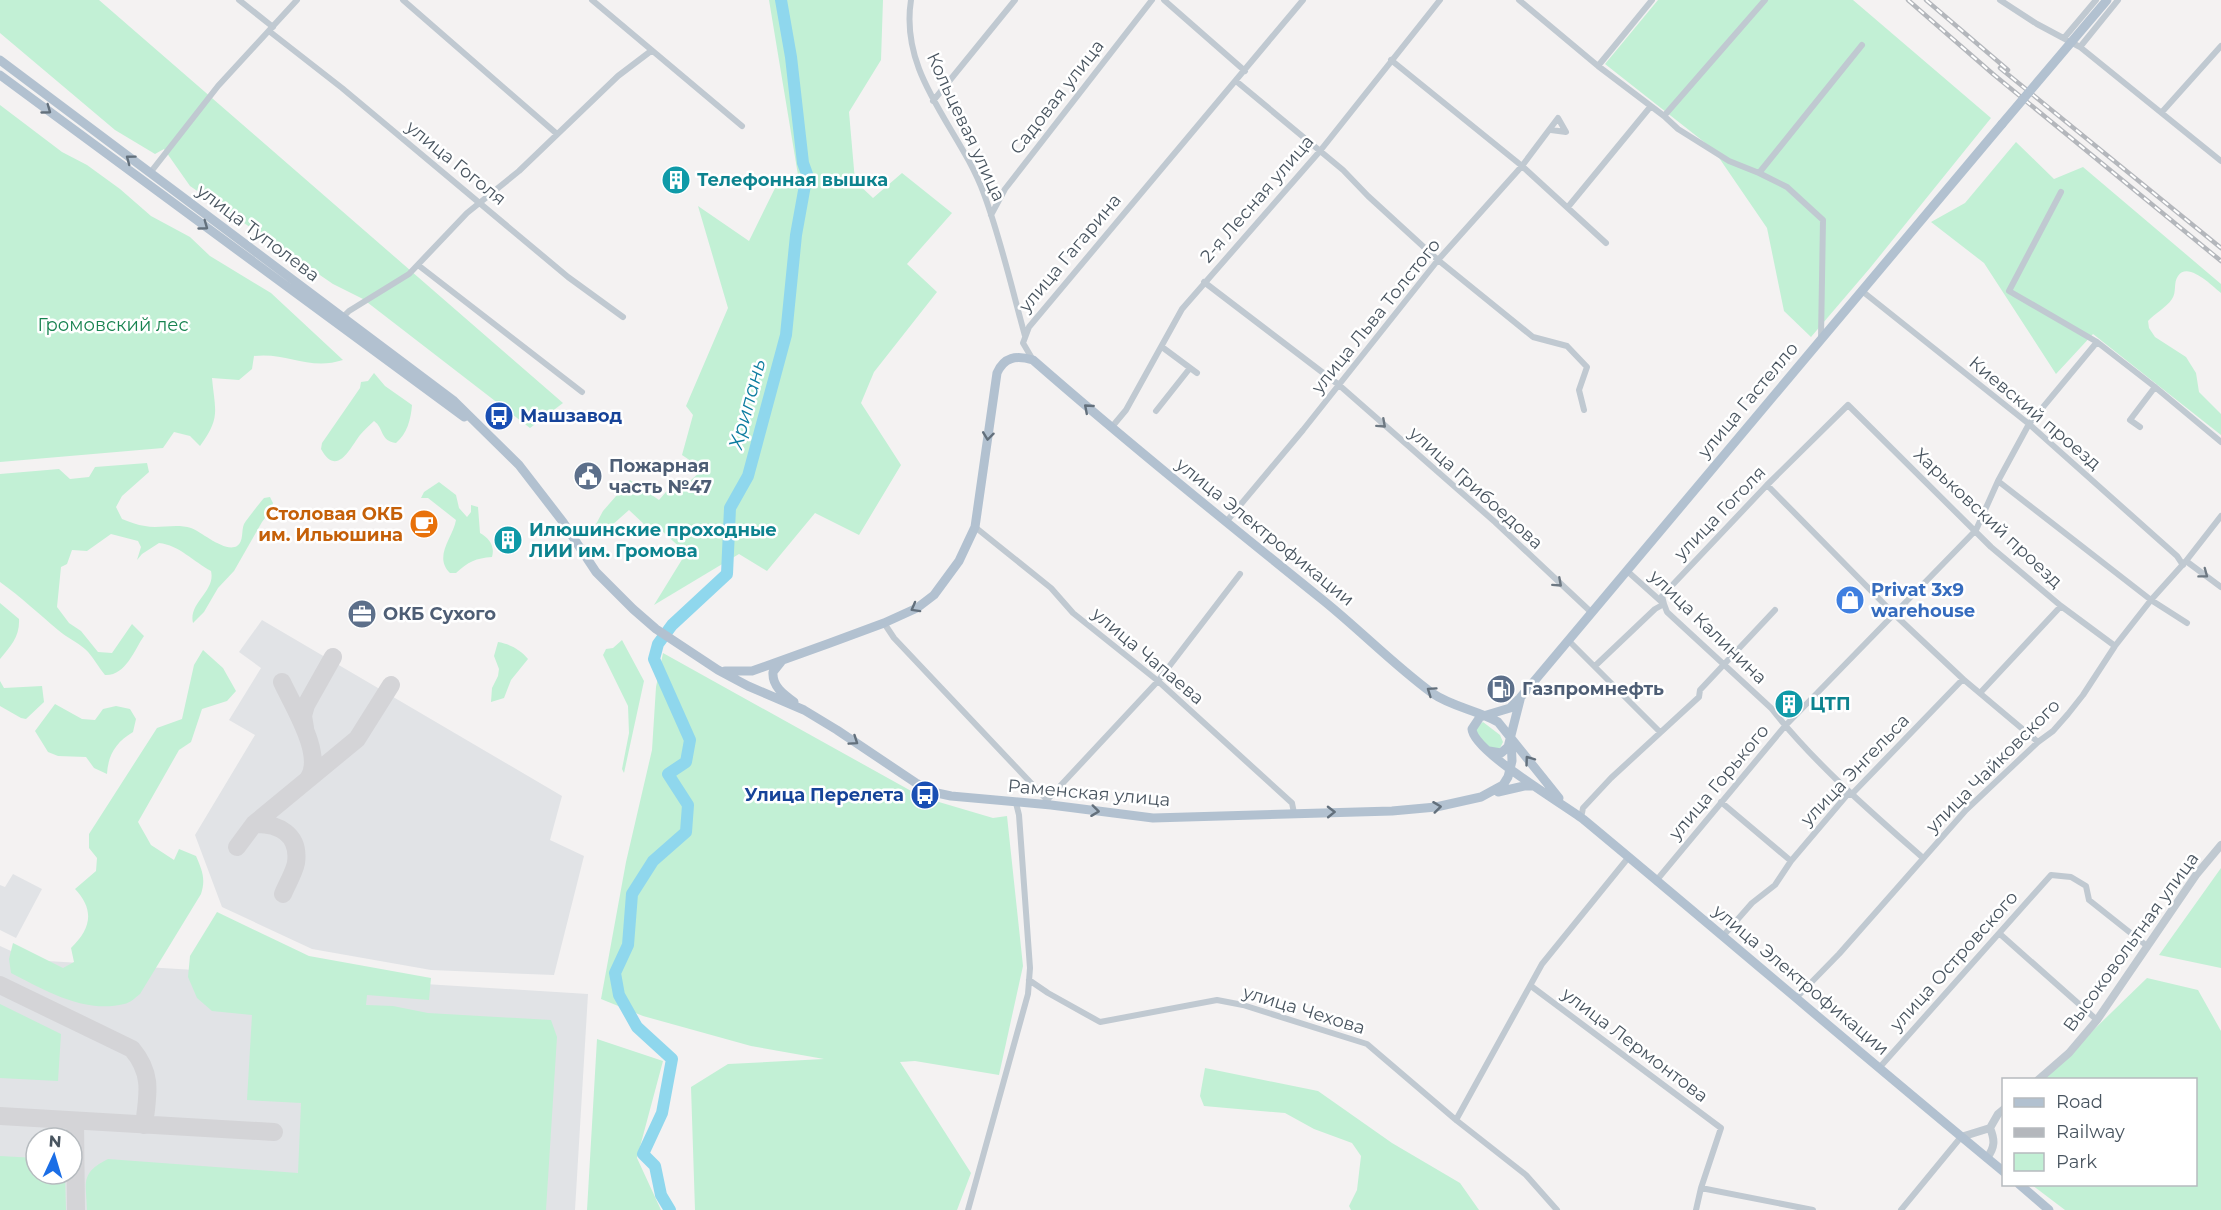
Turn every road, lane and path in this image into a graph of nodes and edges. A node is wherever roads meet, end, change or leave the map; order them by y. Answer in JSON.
{"nodes":[{"id":1,"x":239,"y":0,"type":"edge"},
{"id":2,"x":297,"y":0,"type":"edge"},
{"id":3,"x":403,"y":0,"type":"edge"},
{"id":4,"x":591,"y":0,"type":"edge"},
{"id":5,"x":911,"y":0,"type":"edge"},
{"id":6,"x":1015,"y":0,"type":"edge"},
{"id":7,"x":1152,"y":0,"type":"edge"},
{"id":8,"x":1164,"y":0,"type":"edge"},
{"id":9,"x":1303,"y":0,"type":"edge"},
{"id":10,"x":1440,"y":0,"type":"edge"},
{"id":11,"x":1519,"y":0,"type":"edge"},
{"id":12,"x":1652,"y":0,"type":"edge"},
{"id":13,"x":1765,"y":0,"type":"edge"},
{"id":14,"x":2000,"y":0,"type":"edge"},
{"id":15,"x":2096,"y":0,"type":"edge"},
{"id":16,"x":2107,"y":0,"type":"edge"},
{"id":17,"x":2118,"y":0,"type":"edge"},
{"id":18,"x":271,"y":29,"type":"junction"},
{"id":19,"x":2064,"y":38,"type":"junction"},
{"id":20,"x":1862,"y":45,"type":"dead end"},
{"id":21,"x":2221,"y":46,"type":"edge"},
{"id":22,"x":2080,"y":47,"type":"junction"},
{"id":23,"x":651,"y":51,"type":"junction"},
{"id":24,"x":0,"y":60,"type":"edge"},
{"id":25,"x":1391,"y":60,"type":"junction"},
{"id":26,"x":1598,"y":66,"type":"junction"},
{"id":27,"x":1245,"y":71,"type":"junction"},
{"id":28,"x":0,"y":75,"type":"edge"},
{"id":29,"x":1236,"y":81,"type":"junction"},
{"id":30,"x":933,"y":101,"type":"junction"},
{"id":31,"x":1651,"y":106,"type":"junction"},
{"id":32,"x":2162,"y":112,"type":"junction"},
{"id":33,"x":1664,"y":116,"type":"junction"},
{"id":34,"x":742,"y":126,"type":"dead end"},
{"id":35,"x":1551,"y":130,"type":"dead end"},
{"id":36,"x":557,"y":134,"type":"junction"},
{"id":37,"x":1320,"y":151,"type":"junction"},
{"id":38,"x":2221,"y":161,"type":"edge"},
{"id":39,"x":1522,"y":165,"type":"junction"},
{"id":40,"x":150,"y":173,"type":"junction"},
{"id":41,"x":1759,"y":173,"type":"junction"},
{"id":42,"x":2061,"y":192,"type":"dead end"},
{"id":43,"x":479,"y":202,"type":"junction"},
{"id":44,"x":1568,"y":207,"type":"junction"},
{"id":45,"x":991,"y":215,"type":"junction"},
{"id":46,"x":1606,"y":243,"type":"dead end"},
{"id":47,"x":1438,"y":260,"type":"junction"},
{"id":48,"x":418,"y":266,"type":"junction"},
{"id":49,"x":1204,"y":282,"type":"junction"},
{"id":50,"x":1862,"y":291,"type":"junction"},
{"id":51,"x":343,"y":317,"type":"junction"},
{"id":52,"x":623,"y":317,"type":"dead end"},
{"id":53,"x":1024,"y":336,"type":"junction"},
{"id":54,"x":1821,"y":338,"type":"junction"},
{"id":55,"x":2097,"y":342,"type":"junction"},
{"id":56,"x":1162,"y":347,"type":"junction"},
{"id":57,"x":1033,"y":360,"type":"junction"},
{"id":58,"x":1190,"y":368,"type":"junction"},
{"id":59,"x":1197,"y":373,"type":"dead end"},
{"id":60,"x":1338,"y":385,"type":"junction"},
{"id":61,"x":2155,"y":387,"type":"junction"},
{"id":62,"x":582,"y":392,"type":"dead end"},
{"id":63,"x":1848,"y":405,"type":"joint"},
{"id":64,"x":1584,"y":410,"type":"dead end"},
{"id":65,"x":1156,"y":411,"type":"dead end"},
{"id":66,"x":2029,"y":424,"type":"junction"},
{"id":67,"x":1111,"y":428,"type":"junction"},
{"id":68,"x":2140,"y":428,"type":"dead end"},
{"id":69,"x":492,"y":438,"type":"junction"},
{"id":70,"x":2221,"y":442,"type":"edge"},
{"id":71,"x":1998,"y":481,"type":"junction"},
{"id":72,"x":1767,"y":485,"type":"junction"},
{"id":73,"x":2221,"y":516,"type":"edge"},
{"id":74,"x":1226,"y":522,"type":"junction"},
{"id":75,"x":975,"y":527,"type":"junction"},
{"id":76,"x":1976,"y":530,"type":"junction"},
{"id":77,"x":2185,"y":563,"type":"junction"},
{"id":78,"x":1626,"y":570,"type":"junction"},
{"id":79,"x":1240,"y":574,"type":"dead end"},
{"id":80,"x":2221,"y":587,"type":"edge"},
{"id":81,"x":2151,"y":600,"type":"junction"},
{"id":82,"x":1664,"y":604,"type":"junction"},
{"id":83,"x":2061,"y":606,"type":"junction"},
{"id":84,"x":1775,"y":610,"type":"dead end"},
{"id":85,"x":1592,"y":613,"type":"junction"},
{"id":86,"x":1895,"y":615,"type":"junction"},
{"id":87,"x":884,"y":623,"type":"junction"},
{"id":88,"x":2187,"y":623,"type":"dead end"},
{"id":89,"x":1569,"y":641,"type":"junction"},
{"id":90,"x":2115,"y":646,"type":"junction"},
{"id":91,"x":783,"y":660,"type":"junction"},
{"id":92,"x":1724,"y":664,"type":"junction"},
{"id":93,"x":1595,"y":666,"type":"junction"},
{"id":94,"x":718,"y":670,"type":"junction"},
{"id":95,"x":752,"y":671,"type":"junction"},
{"id":96,"x":1964,"y":679,"type":"junction"},
{"id":97,"x":1158,"y":681,"type":"junction"},
{"id":98,"x":748,"y":686,"type":"junction"},
{"id":99,"x":1980,"y":693,"type":"junction"},
{"id":100,"x":1520,"y":698,"type":"junction"},
{"id":101,"x":804,"y":710,"type":"junction"},
{"id":102,"x":1485,"y":714,"type":"junction"},
{"id":103,"x":1785,"y":726,"type":"junction"},
{"id":104,"x":1660,"y":732,"type":"junction"},
{"id":105,"x":1511,"y":736,"type":"junction"},
{"id":106,"x":2038,"y":742,"type":"junction"},
{"id":107,"x":1488,"y":751,"type":"junction"},
{"id":108,"x":1510,"y":768,"type":"junction"},
{"id":109,"x":1536,"y":786,"type":"junction"},
{"id":110,"x":1851,"y":795,"type":"junction"},
{"id":111,"x":1481,"y":797,"type":"junction"},
{"id":112,"x":1049,"y":802,"type":"junction"},
{"id":113,"x":1721,"y":802,"type":"junction"},
{"id":114,"x":1016,"y":803,"type":"junction"},
{"id":115,"x":1294,"y":813,"type":"junction"},
{"id":116,"x":1579,"y":816,"type":"junction"},
{"id":117,"x":2221,"y":845,"type":"edge"},
{"id":118,"x":1628,"y":858,"type":"junction"},
{"id":119,"x":1923,"y":858,"type":"junction"},
{"id":120,"x":1791,"y":861,"type":"junction"},
{"id":121,"x":1656,"y":881,"type":"junction"},
{"id":122,"x":2000,"y":934,"type":"junction"},
{"id":123,"x":1723,"y":936,"type":"junction"},
{"id":124,"x":2147,"y":946,"type":"junction"},
{"id":125,"x":1029,"y":980,"type":"junction"},
{"id":126,"x":1530,"y":986,"type":"junction"},
{"id":127,"x":1796,"y":998,"type":"junction"},
{"id":128,"x":2097,"y":1020,"type":"junction"},
{"id":129,"x":1880,"y":1067,"type":"junction"},
{"id":130,"x":2040,"y":1078,"type":"edge"},
{"id":131,"x":2002,"y":1111,"type":"edge"},
{"id":132,"x":1456,"y":1120,"type":"junction"},
{"id":133,"x":1990,"y":1128,"type":"junction"},
{"id":134,"x":1961,"y":1137,"type":"junction"},
{"id":135,"x":1987,"y":1158,"type":"junction"},
{"id":136,"x":2002,"y":1170,"type":"edge"},
{"id":137,"x":2020,"y":1186,"type":"edge"},
{"id":138,"x":1701,"y":1188,"type":"junction"},
{"id":139,"x":969,"y":1210,"type":"edge"},
{"id":140,"x":1557,"y":1210,"type":"edge"},
{"id":141,"x":1696,"y":1210,"type":"edge"},
{"id":142,"x":1813,"y":1210,"type":"edge"},
{"id":143,"x":1901,"y":1210,"type":"edge"},
{"id":144,"x":2049,"y":1210,"type":"edge"}],
"edges":[{"from":1,"to":18,"type":"street","name":"улица Гоголя"},
{"from":2,"to":18,"type":"street"},
{"from":3,"to":36,"type":"street"},
{"from":4,"to":23,"type":"street"},
{"from":5,"to":30,"type":"street","name":"Кольцевая улица"},
{"from":6,"to":30,"type":"street"},
{"from":7,"to":45,"type":"street","name":"Садовая улица"},
{"from":8,"to":27,"type":"street"},
{"from":9,"to":27,"type":"street","name":"улица Гагарина"},
{"from":10,"to":25,"type":"street","name":"2-я Лесная улица"},
{"from":11,"to":26,"type":"street"},
{"from":12,"to":26,"type":"street"},
{"from":13,"to":33,"type":"street"},
{"from":14,"to":19,"type":"street"},
{"from":15,"to":19,"type":"street"},
{"from":16,"to":50,"type":"main road","name":"улица Гастелло","bridge":true},
{"from":17,"to":22,"type":"street"},
{"from":18,"to":40,"type":"street"},
{"from":18,"to":43,"type":"street","name":"улица Гоголя"},
{"from":19,"to":22,"type":"street"},
{"from":20,"to":41,"type":"street"},
{"from":21,"to":32,"type":"street"},
{"from":22,"to":32,"type":"street"},
{"from":23,"to":34,"type":"street"},
{"from":23,"to":36,"type":"street"},
{"from":40,"to":24,"type":"main road","name":"улица Туполева","one_way":true},
{"from":25,"to":37,"type":"street","name":"2-я Лесная улица"},
{"from":25,"to":39,"type":"street"},
{"from":26,"to":31,"type":"street"},
{"from":27,"to":29,"type":"street","name":"улица Гагарина"},
{"from":28,"to":69,"type":"main road","name":"улица Туполева","one_way":true},
{"from":29,"to":37,"type":"street"},
{"from":29,"to":53,"type":"street","name":"улица Гагарина"},
{"from":30,"to":45,"type":"street","name":"Кольцевая улица"},
{"from":31,"to":33,"type":"street"},
{"from":31,"to":44,"type":"street"},
{"from":32,"to":38,"type":"street"},
{"from":33,"to":41,"type":"street"},
{"from":35,"to":39,"type":"street","name":"улица Льва Толстого"},
{"from":36,"to":43,"type":"street"},
{"from":37,"to":47,"type":"street"},
{"from":37,"to":49,"type":"street","name":"2-я Лесная улица"},
{"from":39,"to":44,"type":"street"},
{"from":39,"to":47,"type":"street","name":"улица Льва Толстого"},
{"from":40,"to":51,"type":"main road","name":"улица Туполева"},
{"from":41,"to":54,"type":"street"},
{"from":42,"to":55,"type":"street"},
{"from":43,"to":48,"type":"street"},
{"from":43,"to":52,"type":"street","name":"улица Гоголя"},
{"from":44,"to":46,"type":"street"},
{"from":45,"to":53,"type":"street","name":"Кольцевая улица"},
{"from":47,"to":60,"type":"street","name":"улица Льва Толстого"},
{"from":47,"to":64,"type":"street"},
{"from":48,"to":51,"type":"street"},
{"from":48,"to":62,"type":"street"},
{"from":49,"to":56,"type":"street","name":"2-я Лесная улица"},
{"from":49,"to":60,"type":"street","name":"улица Грибоедова"},
{"from":50,"to":54,"type":"main road","name":"улица Гастелло"},
{"from":50,"to":66,"type":"street","name":"Киевский проезд"},
{"from":51,"to":69,"type":"main road","name":"улица Туполева"},
{"from":53,"to":57,"type":"street","name":"улица Гагарина"},
{"from":54,"to":78,"type":"main road","name":"улица Гастелло"},
{"from":55,"to":61,"type":"street"},
{"from":55,"to":66,"type":"street","name":"улица Горького"},
{"from":56,"to":58,"type":"street"},
{"from":56,"to":67,"type":"street","name":"2-я Лесная улица"},
{"from":67,"to":57,"type":"main road","name":"улица Электрофикации","one_way":true},
{"from":57,"to":75,"type":"main road","one_way":true},
{"from":58,"to":59,"type":"street"},
{"from":58,"to":65,"type":"street"},
{"from":60,"to":74,"type":"street","name":"улица Льва Толстого"},
{"from":60,"to":85,"type":"street","name":"улица Грибоедова","one_way":true},
{"from":61,"to":68,"type":"street"},
{"from":61,"to":70,"type":"street"},
{"from":63,"to":72,"type":"street","name":"улица Гоголя"},
{"from":63,"to":76,"type":"street","name":"Харьковский проезд"},
{"from":66,"to":71,"type":"street","name":"улица Горького"},
{"from":66,"to":77,"type":"street","name":"Киевский проезд"},
{"from":67,"to":74,"type":"main road","name":"улица Электрофикации"},
{"from":69,"to":94,"type":"main road","name":"улица Туполева"},
{"from":71,"to":76,"type":"street","name":"улица Горького"},
{"from":71,"to":81,"type":"street"},
{"from":72,"to":82,"type":"street","name":"улица Гоголя"},
{"from":72,"to":86,"type":"street"},
{"from":73,"to":77,"type":"street","name":"улица Чайковского"},
{"from":102,"to":74,"type":"main road","name":"улица Электрофикации","one_way":true},
{"from":75,"to":87,"type":"main road","one_way":true},
{"from":75,"to":97,"type":"street","name":"улица Чапаева"},
{"from":76,"to":83,"type":"street","name":"Харьковский проезд"},
{"from":76,"to":86,"type":"street","name":"улица Горького"},
{"from":77,"to":80,"type":"street","name":"Киевский проезд","one_way":true},
{"from":77,"to":81,"type":"street","name":"улица Чайковского"},
{"from":78,"to":82,"type":"street","name":"улица Калинина"},
{"from":78,"to":85,"type":"main road","name":"улица Гастелло"},
{"from":79,"to":97,"type":"street"},
{"from":81,"to":88,"type":"street"},
{"from":81,"to":90,"type":"street","name":"улица Чайковского"},
{"from":82,"to":92,"type":"street","name":"улица Калинина"},
{"from":82,"to":93,"type":"street","name":"улица Гоголя"},
{"from":83,"to":90,"type":"street","name":"Харьковский проезд"},
{"from":83,"to":99,"type":"street"},
{"from":84,"to":92,"type":"street"},
{"from":85,"to":89,"type":"main road","name":"улица Гастелло"},
{"from":86,"to":96,"type":"street"},
{"from":86,"to":103,"type":"street","name":"улица Горького"},
{"from":87,"to":91,"type":"main road"},
{"from":87,"to":112,"type":"street"},
{"from":89,"to":93,"type":"street"},
{"from":89,"to":100,"type":"main road","name":"улица Гастелло"},
{"from":90,"to":106,"type":"street","name":"улица Чайковского"},
{"from":91,"to":95,"type":"main road"},
{"from":91,"to":101,"type":"main road"},
{"from":92,"to":103,"type":"street","name":"улица Калинина"},
{"from":92,"to":104,"type":"street"},
{"from":93,"to":104,"type":"street"},
{"from":94,"to":95,"type":"main road"},
{"from":94,"to":98,"type":"main road","name":"Раменская улица"},
{"from":95,"to":98,"type":"main road"},
{"from":96,"to":99,"type":"street"},
{"from":96,"to":110,"type":"street","name":"улица Энгельса"},
{"from":97,"to":112,"type":"street"},
{"from":97,"to":115,"type":"street","name":"улица Чапаева"},
{"from":98,"to":101,"type":"main road","name":"Раменская улица"},
{"from":99,"to":106,"type":"street"},
{"from":100,"to":102,"type":"main road","name":"улица Гастелло"},
{"from":100,"to":105,"type":"main road","name":"улица Гастелло"},
{"from":101,"to":114,"type":"main road","name":"Раменская улица","one_way":true},
{"from":102,"to":105,"type":"main road"},
{"from":102,"to":107,"type":"main road"},
{"from":103,"to":110,"type":"street","name":"улица Калинина"},
{"from":103,"to":113,"type":"street","name":"улица Горького"},
{"from":104,"to":116,"type":"street"},
{"from":105,"to":107,"type":"main road"},
{"from":105,"to":108,"type":"main road","name":"улица Гастелло"},
{"from":116,"to":105,"type":"main road","one_way":true},
{"from":106,"to":119,"type":"street","name":"улица Чайковского"},
{"from":107,"to":108,"type":"main road"},
{"from":108,"to":109,"type":"main road"},
{"from":108,"to":111,"type":"main road","name":"Раменская улица"},
{"from":109,"to":111,"type":"main road"},
{"from":109,"to":116,"type":"main road"},
{"from":110,"to":119,"type":"street","name":"улица Калинина"},
{"from":110,"to":120,"type":"street","name":"улица Энгельса"},
{"from":115,"to":111,"type":"main road","name":"Раменская улица","one_way":true},
{"from":112,"to":114,"type":"main road","name":"Раменская улица"},
{"from":112,"to":115,"type":"main road","name":"Раменская улица","one_way":true},
{"from":113,"to":120,"type":"street"},
{"from":113,"to":121,"type":"street","name":"улица Горького"},
{"from":114,"to":125,"type":"street"},
{"from":116,"to":118,"type":"main road","name":"улица Электрофикации"},
{"from":117,"to":124,"type":"street","name":"Высоковольтная улица"},
{"from":118,"to":121,"type":"main road","name":"улица Электрофикации"},
{"from":118,"to":126,"type":"street"},
{"from":119,"to":127,"type":"street","name":"улица Чайковского"},
{"from":120,"to":123,"type":"street","name":"улица Энгельса"},
{"from":121,"to":123,"type":"main road","name":"улица Электрофикации"},
{"from":122,"to":124,"type":"street","name":"улица Островского"},
{"from":122,"to":128,"type":"street"},
{"from":122,"to":129,"type":"street","name":"улица Островского"},
{"from":123,"to":127,"type":"main road","name":"улица Электрофикации"},
{"from":124,"to":128,"type":"street","name":"Высоковольтная улица"},
{"from":125,"to":132,"type":"street","name":"улица Чехова"},
{"from":125,"to":139,"type":"street"},
{"from":126,"to":132,"type":"street"},
{"from":126,"to":138,"type":"street","name":"улица Лермонтова"},
{"from":127,"to":129,"type":"main road","name":"улица Электрофикации"},
{"from":128,"to":130,"type":"street","name":"Высоковольтная улица"},
{"from":129,"to":134,"type":"main road","name":"улица Электрофикации"},
{"from":131,"to":133,"type":"street"},
{"from":132,"to":140,"type":"street","name":"улица Чехова"},
{"from":133,"to":134,"type":"street"},
{"from":133,"to":135,"type":"street"},
{"from":134,"to":135,"type":"main road","name":"улица Электрофикации"},
{"from":134,"to":143,"type":"street"},
{"from":135,"to":136,"type":"main road","name":"улица Электрофикации"},
{"from":137,"to":144,"type":"main road"},
{"from":138,"to":141,"type":"street"},
{"from":138,"to":142,"type":"street"}]}
